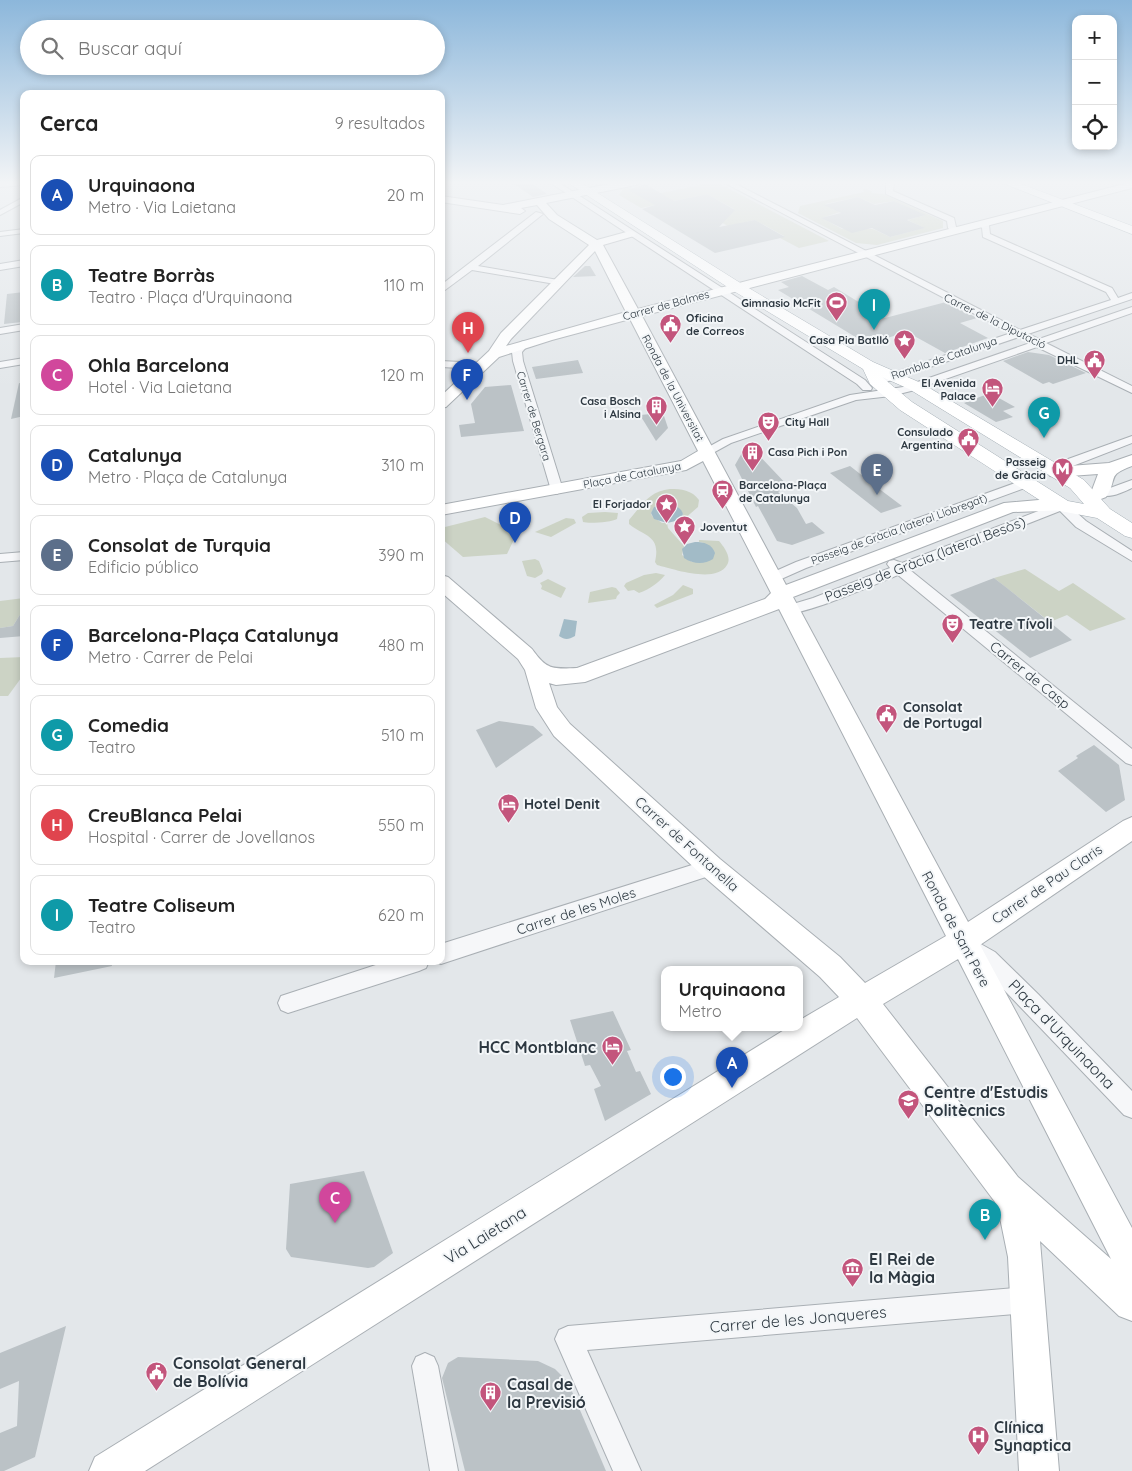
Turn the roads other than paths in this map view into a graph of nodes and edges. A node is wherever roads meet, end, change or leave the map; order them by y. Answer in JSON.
{"nodes":[{"id":1,"x":491,"y":251,"type":"edge"},
{"id":2,"x":590,"y":251,"type":"edge"},
{"id":3,"x":600,"y":251,"type":"edge"},
{"id":4,"x":656,"y":251,"type":"edge"},
{"id":5,"x":686,"y":251,"type":"edge"},
{"id":6,"x":859,"y":251,"type":"edge"},
{"id":7,"x":878,"y":251,"type":"edge"},
{"id":8,"x":1021,"y":251,"type":"edge"},
{"id":9,"x":866,"y":254,"type":"junction"},
{"id":10,"x":20,"y":264,"type":"edge"},
{"id":11,"x":0,"y":267,"type":"edge"},
{"id":12,"x":470,"y":267,"type":"junction"},
{"id":13,"x":558,"y":283,"type":"junction"},
{"id":14,"x":737,"y":286,"type":"junction"},
{"id":15,"x":445,"y":287,"type":"edge"},
{"id":16,"x":720,"y":291,"type":"junction"},
{"id":17,"x":1132,"y":296,"type":"edge"},
{"id":18,"x":1114,"y":300,"type":"junction"},
{"id":19,"x":1132,"y":310,"type":"edge"},
{"id":20,"x":633,"y":314,"type":"junction"},
{"id":21,"x":20,"y":328,"type":"edge"},
{"id":22,"x":0,"y":330,"type":"edge"},
{"id":23,"x":1020,"y":333,"type":"junction"},
{"id":24,"x":1038,"y":342,"type":"junction"},
{"id":25,"x":524,"y":344,"type":"junction"},
{"id":26,"x":494,"y":354,"type":"junction"},
{"id":27,"x":20,"y":362,"type":"edge"},
{"id":28,"x":0,"y":364,"type":"edge"},
{"id":29,"x":445,"y":364,"type":"edge"},
{"id":30,"x":867,"y":365,"type":"junction"},
{"id":31,"x":480,"y":366,"type":"junction"},
{"id":32,"x":892,"y":384,"type":"junction"},
{"id":33,"x":915,"y":386,"type":"junction"},
{"id":34,"x":869,"y":388,"type":"junction"},
{"id":35,"x":1132,"y":390,"type":"edge"},
{"id":36,"x":445,"y":400,"type":"edge"},
{"id":37,"x":1132,"y":439,"type":"edge"},
{"id":38,"x":707,"y":452,"type":"junction"},
{"id":39,"x":1132,"y":460,"type":"edge"},
{"id":40,"x":1111,"y":468,"type":"junction"},
{"id":41,"x":1058,"y":469,"type":"junction"},
{"id":42,"x":1026,"y":483,"type":"junction"},
{"id":43,"x":1132,"y":484,"type":"edge"},
{"id":44,"x":557,"y":490,"type":"junction"},
{"id":45,"x":1098,"y":501,"type":"junction"},
{"id":46,"x":1010,"y":506,"type":"junction"},
{"id":47,"x":1062,"y":506,"type":"junction"},
{"id":48,"x":445,"y":509,"type":"edge"},
{"id":49,"x":1132,"y":532,"type":"edge"},
{"id":50,"x":883,"y":554,"type":"junction"},
{"id":51,"x":20,"y":556,"type":"edge"},
{"id":52,"x":1132,"y":557,"type":"edge"},
{"id":53,"x":0,"y":558,"type":"edge"},
{"id":54,"x":900,"y":569,"type":"junction"},
{"id":55,"x":445,"y":584,"type":"edge"},
{"id":56,"x":779,"y":596,"type":"junction"},
{"id":57,"x":535,"y":670,"type":"junction"},
{"id":58,"x":1132,"y":758,"type":"edge"},
{"id":59,"x":1132,"y":828,"type":"edge"},
{"id":60,"x":712,"y":867,"type":"junction"},
{"id":61,"x":962,"y":941,"type":"junction"},
{"id":62,"x":445,"y":953,"type":"edge"},
{"id":63,"x":407,"y":965,"type":"edge"},
{"id":64,"x":862,"y":1001,"type":"junction"},
{"id":65,"x":288,"y":1003,"type":"dead end"},
{"id":66,"x":1132,"y":1107,"type":"edge"},
{"id":67,"x":1006,"y":1189,"type":"junction"},
{"id":68,"x":1132,"y":1263,"type":"edge"},
{"id":69,"x":1028,"y":1300,"type":"junction"},
{"id":70,"x":1132,"y":1303,"type":"edge"},
{"id":71,"x":568,"y":1339,"type":"joint"},
{"id":72,"x":425,"y":1366,"type":"dead end"},
{"id":73,"x":141,"y":1461,"type":"edge"},
{"id":74,"x":109,"y":1471,"type":"edge"},
{"id":75,"x":444,"y":1471,"type":"edge"},
{"id":76,"x":627,"y":1471,"type":"edge"},
{"id":77,"x":1038,"y":1471,"type":"edge"}],
"edges":[{"from":1,"to":12,"type":"street"},
{"from":2,"to":13,"type":"main road"},
{"from":3,"to":20,"type":"main road","name":"Ronda de la Universitat"},
{"from":4,"to":16,"type":"street"},
{"from":5,"to":14,"type":"main road"},
{"from":6,"to":9,"type":"street","name":"Carrer de la Diputació"},
{"from":7,"to":9,"type":"main road","name":"Carrer de Balmes"},
{"from":8,"to":18,"type":"street"},
{"from":9,"to":14,"type":"main road","name":"Carrer de Balmes"},
{"from":9,"to":23,"type":"street","name":"Carrer de la Diputació"},
{"from":10,"to":11,"type":"street"},
{"from":12,"to":13,"type":"street"},
{"from":12,"to":15,"type":"street"},
{"from":13,"to":26,"type":"main road"},
{"from":14,"to":16,"type":"main road","name":"Carrer de Balmes"},
{"from":14,"to":30,"type":"main road"},
{"from":16,"to":20,"type":"main road","name":"Carrer de Balmes"},
{"from":16,"to":34,"type":"street"},
{"from":17,"to":18,"type":"street","name":"Rambla de Catalunya"},
{"from":18,"to":23,"type":"street","name":"Rambla de Catalunya"},
{"from":19,"to":24,"type":"street","name":"Rambla de Catalunya"},
{"from":20,"to":25,"type":"main road","name":"Carrer de Balmes"},
{"from":20,"to":38,"type":"main road","name":"Ronda de la Universitat"},
{"from":21,"to":22,"type":"street"},
{"from":23,"to":24,"type":"street","name":"Carrer de la Diputació"},
{"from":23,"to":32,"type":"street","name":"Rambla de Catalunya"},
{"from":24,"to":33,"type":"street","name":"Rambla de Catalunya"},
{"from":24,"to":35,"type":"street","name":"Carrer de la Diputació"},
{"from":25,"to":26,"type":"main road","name":"Carrer de Balmes"},
{"from":25,"to":44,"type":"street","name":"Carrer de Bergara"},
{"from":26,"to":31,"type":"main road"},
{"from":27,"to":28,"type":"street"},
{"from":29,"to":31,"type":"street"},
{"from":30,"to":32,"type":"main road"},
{"from":30,"to":34,"type":"main road"},
{"from":31,"to":36,"type":"main road"},
{"from":32,"to":33,"type":"main road"},
{"from":32,"to":34,"type":"main road"},
{"from":32,"to":42,"type":"main road"},
{"from":33,"to":41,"type":"main road"},
{"from":34,"to":38,"type":"street"},
{"from":37,"to":41,"type":"street"},
{"from":38,"to":44,"type":"main road","name":"Plaça de Catalunya"},
{"from":38,"to":56,"type":"main road"},
{"from":39,"to":40,"type":"main road"},
{"from":40,"to":41,"type":"main road"},
{"from":40,"to":45,"type":"main road"},
{"from":41,"to":42,"type":"main road"},
{"from":41,"to":45,"type":"main road"},
{"from":42,"to":46,"type":"main road"},
{"from":42,"to":47,"type":"main road"},
{"from":42,"to":56,"type":"street","name":"Passeig de Gràcia (lateral Llobregat)"},
{"from":43,"to":45,"type":"street"},
{"from":44,"to":48,"type":"main road","name":"Plaça de Catalunya"},
{"from":45,"to":47,"type":"main road"},
{"from":45,"to":49,"type":"main road"},
{"from":46,"to":47,"type":"main road"},
{"from":46,"to":50,"type":"main road"},
{"from":47,"to":52,"type":"street"},
{"from":47,"to":54,"type":"street","name":"Passeig de Gràcia (lateral Besòs)"},
{"from":50,"to":54,"type":"street","name":"Carrer de Casp"},
{"from":50,"to":56,"type":"main road"},
{"from":51,"to":53,"type":"street"},
{"from":54,"to":56,"type":"street","name":"Passeig de Gràcia (lateral Besòs)"},
{"from":54,"to":58,"type":"street","name":"Carrer de Casp"},
{"from":55,"to":57,"type":"main road"},
{"from":56,"to":57,"type":"main road"},
{"from":56,"to":61,"type":"main road","name":"Ronda de Sant Pere"},
{"from":57,"to":60,"type":"main road","name":"Carrer de Fontanella"},
{"from":59,"to":61,"type":"main road","name":"Carrer de Pau Claris"},
{"from":60,"to":62,"type":"street","name":"Carrer de les Moles"},
{"from":60,"to":64,"type":"main road","name":"Carrer de Fontanella"},
{"from":61,"to":64,"type":"main road"},
{"from":61,"to":66,"type":"street","name":"Plaça d'Urquinaona"},
{"from":61,"to":68,"type":"main road","name":"Ronda de Sant Pere"},
{"from":63,"to":65,"type":"street"},
{"from":64,"to":67,"type":"main road"},
{"from":64,"to":73,"type":"main road","name":"Via Laietana"},
{"from":67,"to":69,"type":"main road"},
{"from":67,"to":70,"type":"main road"},
{"from":69,"to":71,"type":"street","name":"Carrer de les Jonqueres"},
{"from":69,"to":77,"type":"main road"},
{"from":71,"to":76,"type":"street"},
{"from":72,"to":75,"type":"street"},
{"from":73,"to":74,"type":"main road","name":"Via Laietana"}]}
